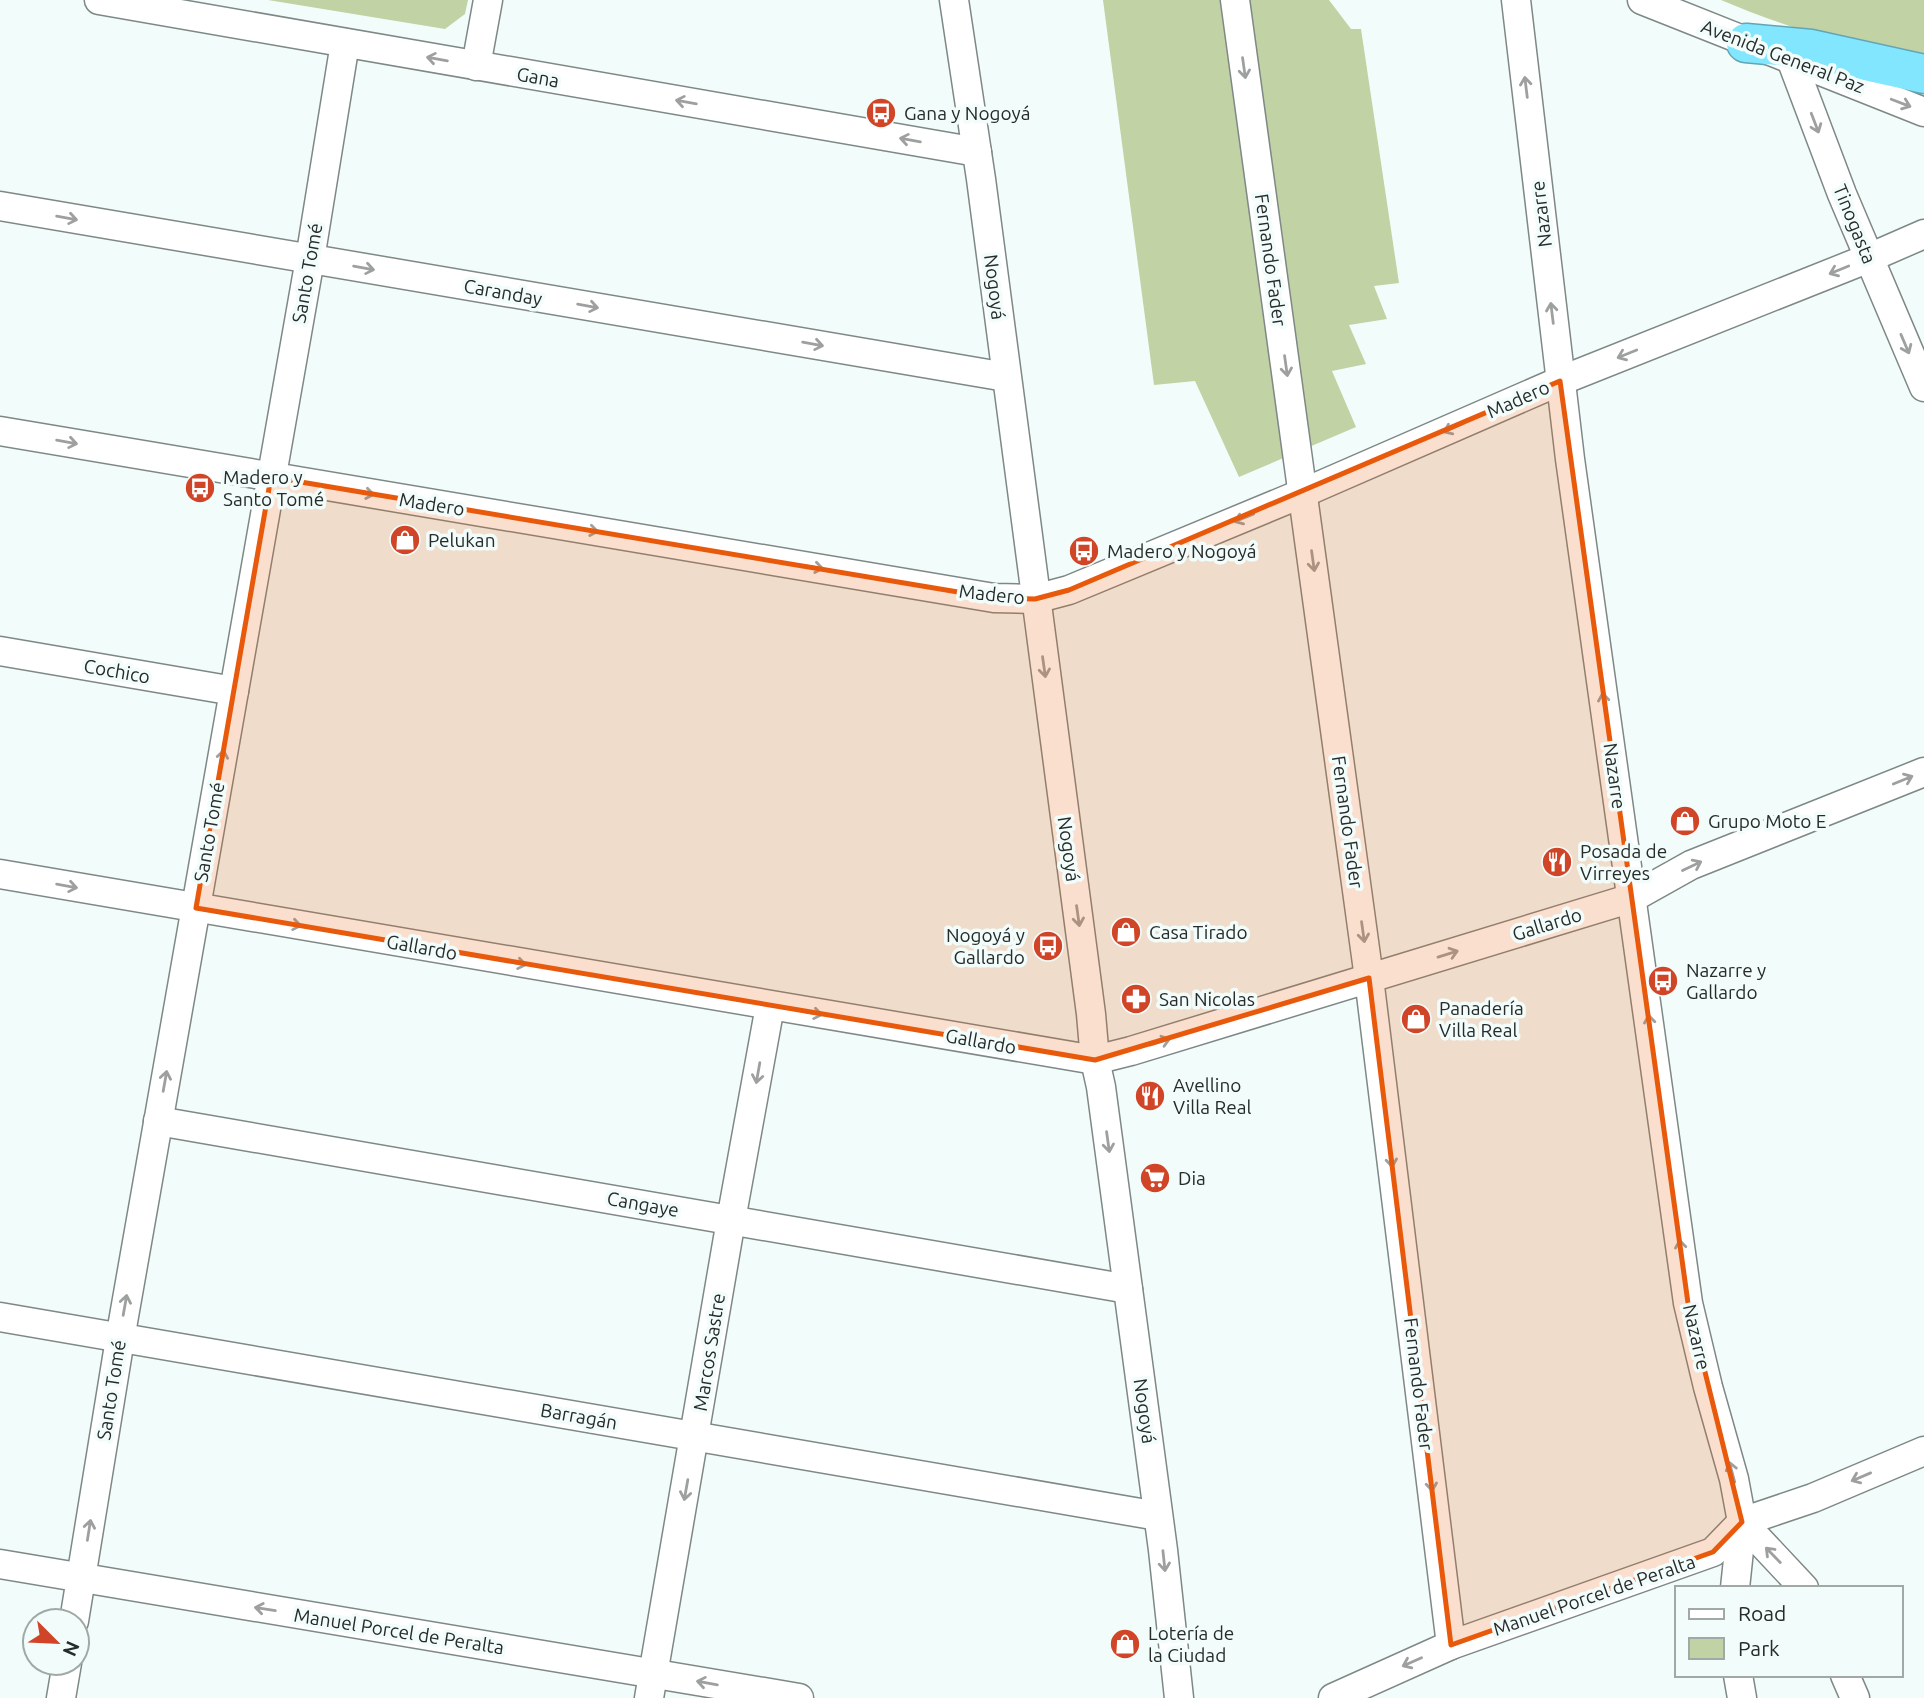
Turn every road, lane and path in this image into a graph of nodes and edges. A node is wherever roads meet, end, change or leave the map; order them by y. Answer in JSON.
{"nodes":[{"id":1,"x":99,"y":0,"type":"edge"},
{"id":2,"x":488,"y":0,"type":"edge"},
{"id":3,"x":954,"y":0,"type":"edge"},
{"id":4,"x":1235,"y":0,"type":"edge"},
{"id":5,"x":1516,"y":0,"type":"edge"},
{"id":6,"x":1642,"y":0,"type":"edge"},
{"id":7,"x":1692,"y":0,"type":"edge"},
{"id":8,"x":211,"y":10,"type":"edge"},
{"id":9,"x":1709,"y":27,"type":"junction"},
{"id":10,"x":345,"y":43,"type":"junction"},
{"id":11,"x":1746,"y":43,"type":"junction"},
{"id":12,"x":1791,"y":60,"type":"junction"},
{"id":13,"x":476,"y":66,"type":"junction"},
{"id":14,"x":1924,"y":74,"type":"edge"},
{"id":15,"x":1924,"y":112,"type":"edge"},
{"id":16,"x":977,"y":152,"type":"junction"},
{"id":17,"x":0,"y":206,"type":"edge"},
{"id":18,"x":1924,"y":234,"type":"edge"},
{"id":19,"x":1869,"y":258,"type":"junction"},
{"id":20,"x":310,"y":259,"type":"junction"},
{"id":21,"x":1006,"y":377,"type":"junction"},
{"id":22,"x":1560,"y":381,"type":"junction"},
{"id":23,"x":1924,"y":387,"type":"edge"},
{"id":24,"x":0,"y":431,"type":"edge"},
{"id":25,"x":271,"y":477,"type":"junction"},
{"id":26,"x":1303,"y":493,"type":"junction"},
{"id":27,"x":1035,"y":599,"type":"junction"},
{"id":28,"x":0,"y":651,"type":"edge"},
{"id":29,"x":234,"y":691,"type":"junction"},
{"id":30,"x":1924,"y":772,"type":"edge"},
{"id":31,"x":0,"y":874,"type":"edge"},
{"id":32,"x":1632,"y":898,"type":"junction"},
{"id":33,"x":196,"y":908,"type":"junction"},
{"id":34,"x":1369,"y":978,"type":"junction"},
{"id":35,"x":770,"y":1006,"type":"junction"},
{"id":36,"x":1095,"y":1060,"type":"junction"},
{"id":37,"x":158,"y":1121,"type":"junction"},
{"id":38,"x":731,"y":1220,"type":"junction"},
{"id":39,"x":1128,"y":1289,"type":"junction"},
{"id":40,"x":0,"y":1317,"type":"edge"},
{"id":41,"x":120,"y":1339,"type":"junction"},
{"id":42,"x":695,"y":1437,"type":"junction"},
{"id":43,"x":1924,"y":1451,"type":"edge"},
{"id":44,"x":1158,"y":1516,"type":"junction"},
{"id":45,"x":1742,"y":1522,"type":"junction"},
{"id":46,"x":0,"y":1564,"type":"edge"},
{"id":47,"x":81,"y":1578,"type":"junction"},
{"id":48,"x":1734,"y":1586,"type":"edge"},
{"id":49,"x":1802,"y":1586,"type":"edge"},
{"id":50,"x":76,"y":1607,"type":"edge"},
{"id":51,"x":1451,"y":1645,"type":"junction"},
{"id":52,"x":65,"y":1677,"type":"edge"},
{"id":53,"x":1738,"y":1677,"type":"edge"},
{"id":54,"x":1846,"y":1677,"type":"edge"},
{"id":55,"x":651,"y":1686,"type":"edge"},
{"id":56,"x":61,"y":1698,"type":"edge"},
{"id":57,"x":799,"y":1698,"type":"edge"},
{"id":58,"x":1180,"y":1698,"type":"edge"},
{"id":59,"x":1333,"y":1698,"type":"edge"},
{"id":60,"x":1742,"y":1698,"type":"edge"},
{"id":61,"x":1855,"y":1698,"type":"edge"}],
"edges":[{"from":1,"to":8,"type":"street","name":"Gana"},
{"from":2,"to":13,"type":"street"},
{"from":3,"to":16,"type":"street","name":"Nogoyá"},
{"from":4,"to":26,"type":"street","name":"Fernando Fader","one_way":true},
{"from":22,"to":5,"type":"street","name":"Nazarre","one_way":true},
{"from":6,"to":9,"type":"street","name":"Avenida General Paz"},
{"from":7,"to":9,"type":"street"},
{"from":8,"to":10,"type":"street","name":"Gana"},
{"from":9,"to":11,"type":"street","name":"Avenida General Paz"},
{"from":13,"to":10,"type":"street","name":"Gana","one_way":true},
{"from":10,"to":20,"type":"street","name":"Santo Tomé"},
{"from":11,"to":12,"type":"street","name":"Avenida General Paz"},
{"from":11,"to":14,"type":"highway"},
{"from":12,"to":15,"type":"street","name":"Avenida General Paz","one_way":true},
{"from":12,"to":19,"type":"street","name":"Tinogasta","one_way":true},
{"from":16,"to":13,"type":"street","name":"Gana","one_way":true},
{"from":16,"to":21,"type":"street","name":"Nogoyá"},
{"from":17,"to":20,"type":"street","name":"Caranday","one_way":true},
{"from":18,"to":19,"type":"street","name":"Madero"},
{"from":19,"to":22,"type":"street","name":"Madero","one_way":true},
{"from":19,"to":23,"type":"street","name":"Tinogasta","one_way":true},
{"from":20,"to":21,"type":"street","name":"Caranday","one_way":true},
{"from":20,"to":25,"type":"street","name":"Santo Tomé"},
{"from":21,"to":27,"type":"street","name":"Nogoyá"},
{"from":22,"to":26,"type":"street","name":"Madero","one_way":true},
{"from":32,"to":22,"type":"street","name":"Nazarre","one_way":true},
{"from":24,"to":25,"type":"street","name":"Madero","one_way":true},
{"from":25,"to":27,"type":"street","name":"Madero","one_way":true},
{"from":25,"to":29,"type":"street","name":"Santo Tomé"},
{"from":26,"to":27,"type":"street","name":"Madero","one_way":true},
{"from":26,"to":34,"type":"street","name":"Fernando Fader","one_way":true},
{"from":27,"to":36,"type":"street","name":"Nogoyá","one_way":true},
{"from":28,"to":29,"type":"street","name":"Cochico"},
{"from":33,"to":29,"type":"street","name":"Santo Tomé","one_way":true},
{"from":32,"to":30,"type":"street","name":"Gallardo","one_way":true},
{"from":31,"to":33,"type":"street","name":"Gallardo","one_way":true},
{"from":34,"to":32,"type":"street","name":"Gallardo","one_way":true},
{"from":45,"to":32,"type":"street","name":"Nazarre","one_way":true},
{"from":33,"to":35,"type":"street","name":"Gallardo","one_way":true},
{"from":37,"to":33,"type":"street","name":"Santo Tomé","one_way":true},
{"from":36,"to":34,"type":"street","name":"Gallardo","one_way":true},
{"from":34,"to":51,"type":"street","name":"Fernando Fader","one_way":true},
{"from":35,"to":36,"type":"street","name":"Gallardo","one_way":true},
{"from":35,"to":38,"type":"street","name":"Marcos Sastre","one_way":true},
{"from":36,"to":39,"type":"street","name":"Nogoyá","one_way":true},
{"from":37,"to":38,"type":"street","name":"Cangaye"},
{"from":41,"to":37,"type":"street","name":"Santo Tomé","one_way":true},
{"from":38,"to":39,"type":"street","name":"Cangaye"},
{"from":38,"to":42,"type":"street","name":"Marcos Sastre"},
{"from":39,"to":44,"type":"street","name":"Nogoyá"},
{"from":40,"to":41,"type":"street","name":"Barragán"},
{"from":41,"to":42,"type":"street","name":"Barragán"},
{"from":47,"to":41,"type":"street","name":"Santo Tomé","one_way":true},
{"from":42,"to":44,"type":"street","name":"Barragán"},
{"from":42,"to":55,"type":"street","name":"Marcos Sastre","one_way":true},
{"from":43,"to":45,"type":"street","name":"Manuel Porcel de Peralta","one_way":true},
{"from":44,"to":58,"type":"street","name":"Nogoyá","one_way":true},
{"from":45,"to":48,"type":"street","name":"Nazarre"},
{"from":49,"to":45,"type":"street","one_way":true},
{"from":45,"to":51,"type":"street","name":"Manuel Porcel de Peralta"},
{"from":46,"to":47,"type":"street","name":"Manuel Porcel de Peralta"},
{"from":47,"to":50,"type":"street","name":"Santo Tomé"},
{"from":55,"to":47,"type":"street","name":"Manuel Porcel de Peralta","one_way":true},
{"from":51,"to":59,"type":"street","name":"Manuel Porcel de Peralta","one_way":true},
{"from":52,"to":56,"type":"street"},
{"from":53,"to":60,"type":"street"},
{"from":54,"to":61,"type":"street"},
{"from":57,"to":55,"type":"street","name":"Manuel Porcel de Peralta","one_way":true}]}
